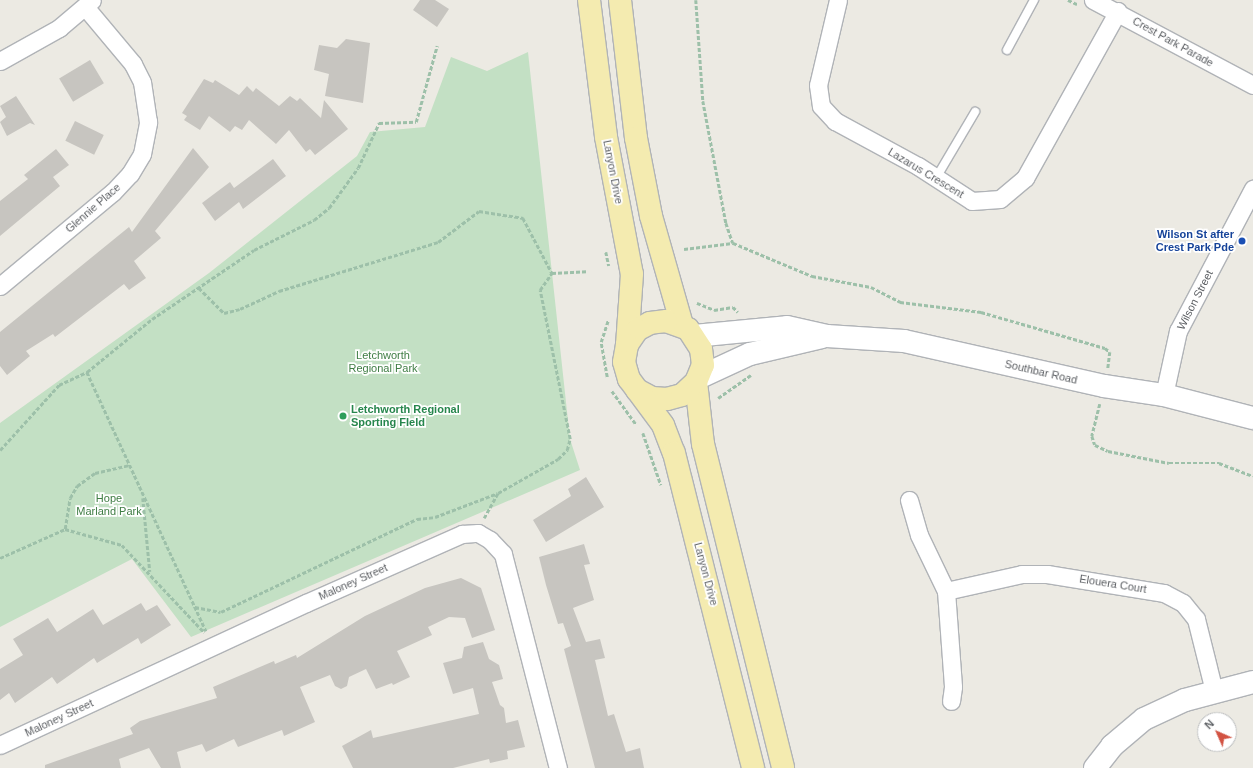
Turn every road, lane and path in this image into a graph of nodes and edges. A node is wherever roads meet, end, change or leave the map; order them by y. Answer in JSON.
{"nodes":[{"id":1,"x":589,"y":0,"type":"edge"},
{"id":2,"x":620,"y":0,"type":"edge"},
{"id":3,"x":696,"y":0,"type":"edge"},
{"id":4,"x":838,"y":0,"type":"edge"},
{"id":5,"x":1034,"y":0,"type":"edge"},
{"id":6,"x":1094,"y":0,"type":"edge"},
{"id":7,"x":89,"y":4,"type":"edge"},
{"id":8,"x":1118,"y":11,"type":"junction"},
{"id":9,"x":437,"y":46,"type":"dead end"},
{"id":10,"x":1007,"y":50,"type":"dead end"},
{"id":11,"x":0,"y":61,"type":"edge"},
{"id":12,"x":1253,"y":85,"type":"edge"},
{"id":13,"x":975,"y":112,"type":"dead end"},
{"id":14,"x":936,"y":178,"type":"junction"},
{"id":15,"x":1253,"y":189,"type":"edge"},
{"id":16,"x":684,"y":249,"type":"dead end"},
{"id":17,"x":587,"y":271,"type":"dead end"},
{"id":18,"x":552,"y":273,"type":"junction"},
{"id":19,"x":0,"y":286,"type":"edge"},
{"id":20,"x":199,"y":288,"type":"junction"},
{"id":21,"x":688,"y":330,"type":"junction"},
{"id":22,"x":827,"y":336,"type":"junction"},
{"id":23,"x":627,"y":345,"type":"junction"},
{"id":24,"x":87,"y":372,"type":"junction"},
{"id":25,"x":697,"y":380,"type":"junction"},
{"id":26,"x":637,"y":390,"type":"junction"},
{"id":27,"x":1164,"y":395,"type":"junction"},
{"id":28,"x":1253,"y":418,"type":"edge"},
{"id":29,"x":0,"y":450,"type":"edge"},
{"id":30,"x":130,"y":465,"type":"junction"},
{"id":31,"x":142,"y":492,"type":"junction"},
{"id":32,"x":498,"y":493,"type":"junction"},
{"id":33,"x":909,"y":500,"type":"dead end"},
{"id":34,"x":65,"y":529,"type":"junction"},
{"id":35,"x":478,"y":533,"type":"junction"},
{"id":36,"x":0,"y":558,"type":"edge"},
{"id":37,"x":150,"y":573,"type":"junction"},
{"id":38,"x":946,"y":591,"type":"junction"},
{"id":39,"x":195,"y":607,"type":"junction"},
{"id":40,"x":1253,"y":682,"type":"edge"},
{"id":41,"x":1214,"y":691,"type":"junction"},
{"id":42,"x":951,"y":701,"type":"dead end"},
{"id":43,"x":0,"y":745,"type":"edge"},
{"id":44,"x":558,"y":768,"type":"edge"},
{"id":45,"x":752,"y":768,"type":"edge"},
{"id":46,"x":783,"y":768,"type":"edge"},
{"id":47,"x":1096,"y":768,"type":"edge"}],
"edges":[{"from":1,"to":23,"type":"main road","name":"Lanyon Drive"},
{"from":2,"to":21,"type":"main road"},
{"from":3,"to":16,"type":"path"},
{"from":4,"to":14,"type":"street","name":"Lazarus Crescent"},
{"from":5,"to":10,"type":"lane"},
{"from":6,"to":8,"type":"street","name":"Crest Park Parade"},
{"from":7,"to":11,"type":"street"},
{"from":7,"to":19,"type":"street","name":"Glennie Place"},
{"from":8,"to":12,"type":"street","name":"Crest Park Parade"},
{"from":8,"to":14,"type":"street","name":"Lazarus Crescent"},
{"from":9,"to":20,"type":"path"},
{"from":13,"to":14,"type":"lane"},
{"from":15,"to":27,"type":"street","name":"Wilson Street"},
{"from":17,"to":18,"type":"path"},
{"from":18,"to":20,"type":"path"},
{"from":18,"to":32,"type":"path"},
{"from":20,"to":24,"type":"path"},
{"from":21,"to":22,"type":"main road","name":"Southbar Road"},
{"from":21,"to":23,"type":"main road"},
{"from":21,"to":25,"type":"main road"},
{"from":22,"to":25,"type":"main road","name":"Southbar Road"},
{"from":22,"to":27,"type":"main road","name":"Southbar Road"},
{"from":23,"to":26,"type":"main road"},
{"from":24,"to":29,"type":"path"},
{"from":24,"to":30,"type":"path"},
{"from":25,"to":26,"type":"main road"},
{"from":25,"to":46,"type":"main road"},
{"from":26,"to":45,"type":"main road","name":"Lanyon Drive"},
{"from":27,"to":28,"type":"main road","name":"Southbar Road"},
{"from":30,"to":31,"type":"path"},
{"from":30,"to":34,"type":"path"},
{"from":31,"to":37,"type":"path"},
{"from":31,"to":39,"type":"path"},
{"from":32,"to":35,"type":"path"},
{"from":32,"to":39,"type":"path"},
{"from":33,"to":38,"type":"street"},
{"from":34,"to":36,"type":"path"},
{"from":34,"to":37,"type":"path"},
{"from":35,"to":43,"type":"street","name":"Maloney Street"},
{"from":35,"to":44,"type":"street"},
{"from":37,"to":39,"type":"path"},
{"from":38,"to":41,"type":"street","name":"Elouera Court"},
{"from":38,"to":42,"type":"street"},
{"from":40,"to":41,"type":"main road"},
{"from":41,"to":47,"type":"main road"}]}
